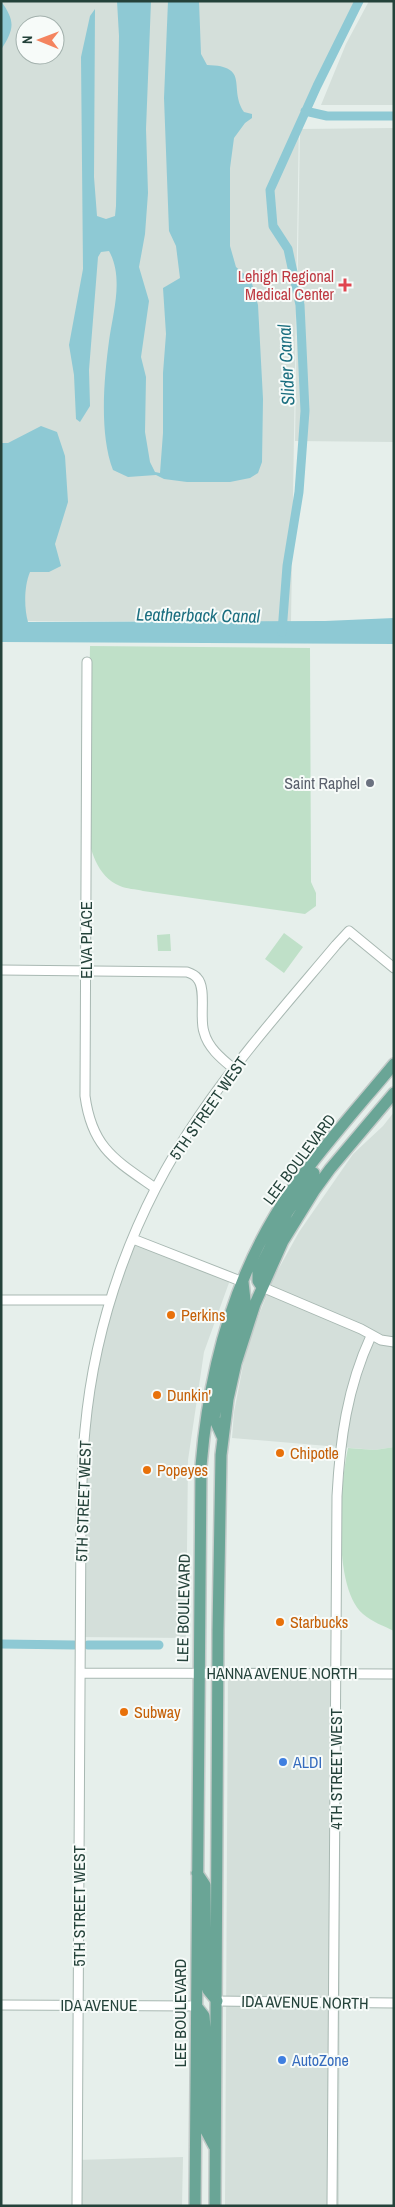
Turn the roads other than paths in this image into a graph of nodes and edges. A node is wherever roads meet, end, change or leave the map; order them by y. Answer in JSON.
{"nodes":[{"id":1,"x":88,"y":662,"type":"dead end"},
{"id":2,"x":394,"y":968,"type":"edge"},
{"id":3,"x":1,"y":970,"type":"edge"},
{"id":4,"x":86,"y":971,"type":"junction"},
{"id":5,"x":394,"y":1064,"type":"edge"},
{"id":6,"x":234,"y":1068,"type":"junction"},
{"id":7,"x":394,"y":1093,"type":"edge"},
{"id":8,"x":328,"y":1145,"type":"junction"},
{"id":9,"x":155,"y":1188,"type":"junction"},
{"id":10,"x":133,"y":1239,"type":"junction"},
{"id":11,"x":243,"y":1282,"type":"junction"},
{"id":12,"x":262,"y":1287,"type":"junction"},
{"id":13,"x":1,"y":1300,"type":"edge"},
{"id":14,"x":110,"y":1300,"type":"junction"},
{"id":15,"x":371,"y":1336,"type":"junction"},
{"id":16,"x":394,"y":1342,"type":"edge"},
{"id":17,"x":223,"y":1438,"type":"junction"},
{"id":18,"x":81,"y":1673,"type":"junction"},
{"id":19,"x":198,"y":1673,"type":"junction"},
{"id":20,"x":218,"y":1673,"type":"junction"},
{"id":21,"x":337,"y":1673,"type":"junction"},
{"id":22,"x":394,"y":1674,"type":"edge"},
{"id":23,"x":197,"y":1872,"type":"junction"},
{"id":24,"x":217,"y":2001,"type":"junction"},
{"id":25,"x":335,"y":2003,"type":"junction"},
{"id":26,"x":394,"y":2003,"type":"edge"},
{"id":27,"x":1,"y":2005,"type":"edge"},
{"id":28,"x":78,"y":2005,"type":"junction"},
{"id":29,"x":196,"y":2006,"type":"junction"},
{"id":30,"x":215,"y":2147,"type":"junction"},
{"id":31,"x":77,"y":2206,"type":"edge"},
{"id":32,"x":195,"y":2206,"type":"edge"},
{"id":33,"x":215,"y":2206,"type":"edge"},
{"id":34,"x":332,"y":2206,"type":"edge"}],
"edges":[{"from":1,"to":4,"type":"street","name":"ELVA PLACE"},
{"from":2,"to":6,"type":"street","name":"5TH STREET WEST"},
{"from":3,"to":4,"type":"street"},
{"from":4,"to":6,"type":"street"},
{"from":4,"to":9,"type":"street","name":"ELVA PLACE"},
{"from":5,"to":8,"type":"main road","name":"LEE BOULEVARD"},
{"from":6,"to":9,"type":"street","name":"5TH STREET WEST"},
{"from":7,"to":12,"type":"main road","name":"LEE BOULEVARD"},
{"from":8,"to":11,"type":"main road","name":"LEE BOULEVARD"},
{"from":8,"to":12,"type":"main road"},
{"from":9,"to":10,"type":"street","name":"5TH STREET WEST"},
{"from":10,"to":11,"type":"street"},
{"from":10,"to":14,"type":"street","name":"5TH STREET WEST"},
{"from":11,"to":17,"type":"main road"},
{"from":11,"to":19,"type":"main road","name":"LEE BOULEVARD"},
{"from":12,"to":15,"type":"street"},
{"from":12,"to":17,"type":"main road","name":"LEE BOULEVARD"},
{"from":13,"to":14,"type":"street"},
{"from":14,"to":18,"type":"street","name":"5TH STREET WEST"},
{"from":15,"to":16,"type":"street"},
{"from":15,"to":21,"type":"street","name":"4TH STREET WEST"},
{"from":17,"to":20,"type":"main road","name":"LEE BOULEVARD"},
{"from":18,"to":19,"type":"street","name":"HANNA AVENUE NORTH"},
{"from":18,"to":28,"type":"street","name":"5TH STREET WEST"},
{"from":19,"to":20,"type":"street","name":"HANNA AVENUE NORTH"},
{"from":19,"to":23,"type":"main road","name":"LEE BOULEVARD"},
{"from":20,"to":21,"type":"street","name":"HANNA AVENUE NORTH"},
{"from":20,"to":24,"type":"main road","name":"LEE BOULEVARD"},
{"from":21,"to":22,"type":"street","name":"HANNA AVENUE NORTH"},
{"from":21,"to":25,"type":"street","name":"4TH STREET WEST"},
{"from":23,"to":24,"type":"main road"},
{"from":23,"to":29,"type":"main road","name":"LEE BOULEVARD"},
{"from":24,"to":25,"type":"street","name":"IDA AVENUE NORTH"},
{"from":24,"to":30,"type":"main road","name":"LEE BOULEVARD"},
{"from":25,"to":26,"type":"street","name":"IDA AVENUE NORTH"},
{"from":25,"to":34,"type":"street","name":"4TH STREET WEST"},
{"from":27,"to":28,"type":"street","name":"IDA AVENUE"},
{"from":28,"to":29,"type":"street","name":"IDA AVENUE"},
{"from":28,"to":31,"type":"street","name":"5TH STREET WEST"},
{"from":29,"to":30,"type":"main road"},
{"from":29,"to":32,"type":"main road","name":"LEE BOULEVARD"},
{"from":30,"to":33,"type":"main road","name":"LEE BOULEVARD"}]}
